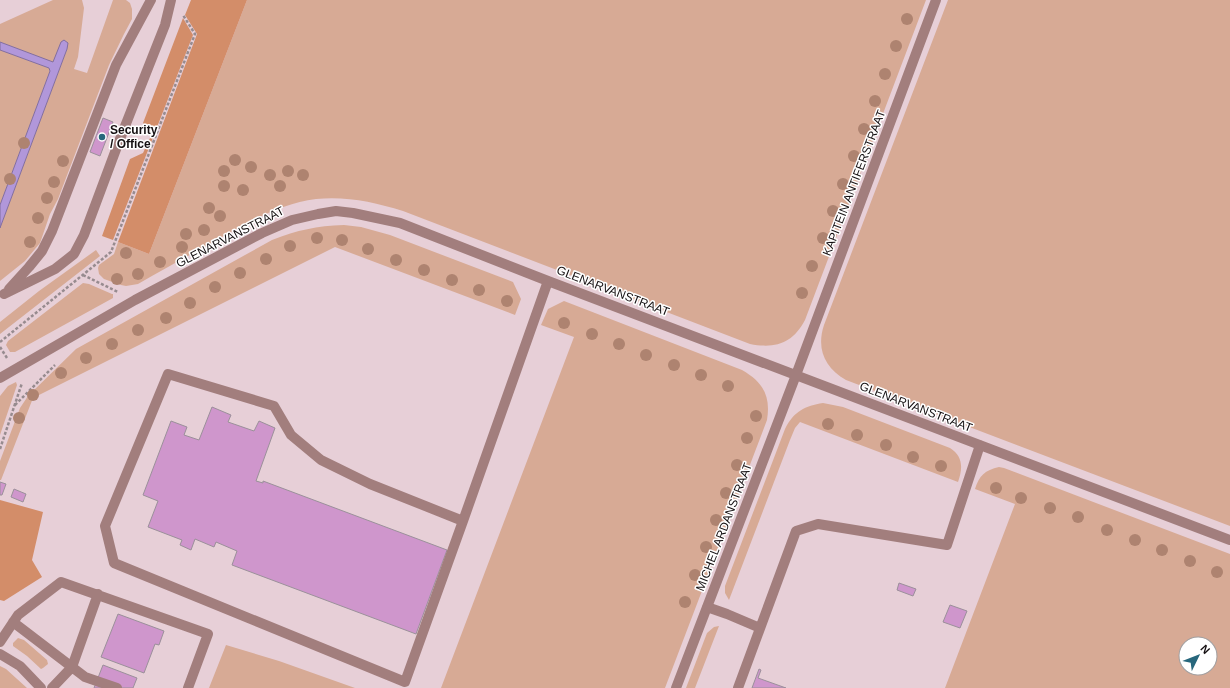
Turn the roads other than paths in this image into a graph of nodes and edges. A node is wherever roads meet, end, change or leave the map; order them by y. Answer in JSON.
{"nodes":[{"id":1,"x":151,"y":0,"type":"edge"},
{"id":2,"x":171,"y":0,"type":"edge"},
{"id":3,"x":936,"y":0,"type":"edge"},
{"id":4,"x":548,"y":281,"type":"junction"},
{"id":5,"x":2,"y":295,"type":"edge"},
{"id":6,"x":796,"y":375,"type":"junction"},
{"id":7,"x":0,"y":378,"type":"edge"},
{"id":8,"x":980,"y":445,"type":"junction"},
{"id":9,"x":464,"y":521,"type":"junction"},
{"id":10,"x":1230,"y":540,"type":"edge"},
{"id":11,"x":98,"y":594,"type":"junction"},
{"id":12,"x":707,"y":607,"type":"junction"},
{"id":13,"x":13,"y":622,"type":"junction"},
{"id":14,"x":760,"y":628,"type":"junction"},
{"id":15,"x":0,"y":642,"type":"edge"},
{"id":16,"x":0,"y":654,"type":"edge"},
{"id":17,"x":72,"y":667,"type":"junction"},
{"id":18,"x":41,"y":688,"type":"edge"},
{"id":19,"x":52,"y":688,"type":"edge"},
{"id":20,"x":117,"y":688,"type":"edge"},
{"id":21,"x":188,"y":688,"type":"edge"},
{"id":22,"x":676,"y":688,"type":"edge"},
{"id":23,"x":738,"y":688,"type":"edge"}],
"edges":[{"from":1,"to":5,"type":"street"},
{"from":2,"to":5,"type":"street"},
{"from":3,"to":6,"type":"street","name":"KAPITEIN ANTIFERSTRAAT"},
{"from":4,"to":6,"type":"street","name":"GLENARVANSTRAAT"},
{"from":4,"to":7,"type":"street","name":"GLENARVANSTRAAT"},
{"from":4,"to":9,"type":"street"},
{"from":6,"to":8,"type":"street","name":"GLENARVANSTRAAT"},
{"from":6,"to":12,"type":"street","name":"MICHEL ARDANSTRAAT"},
{"from":8,"to":10,"type":"street","name":"GLENARVANSTRAAT"},
{"from":8,"to":14,"type":"street"},
{"from":9,"to":9,"type":"street"},
{"from":11,"to":13,"type":"street"},
{"from":11,"to":17,"type":"street"},
{"from":11,"to":21,"type":"street"},
{"from":12,"to":14,"type":"street"},
{"from":12,"to":22,"type":"street","name":"MICHEL ARDANSTRAAT"},
{"from":13,"to":15,"type":"street"},
{"from":13,"to":17,"type":"street"},
{"from":14,"to":23,"type":"street"},
{"from":16,"to":18,"type":"street"},
{"from":17,"to":19,"type":"street"},
{"from":17,"to":20,"type":"street"}]}
